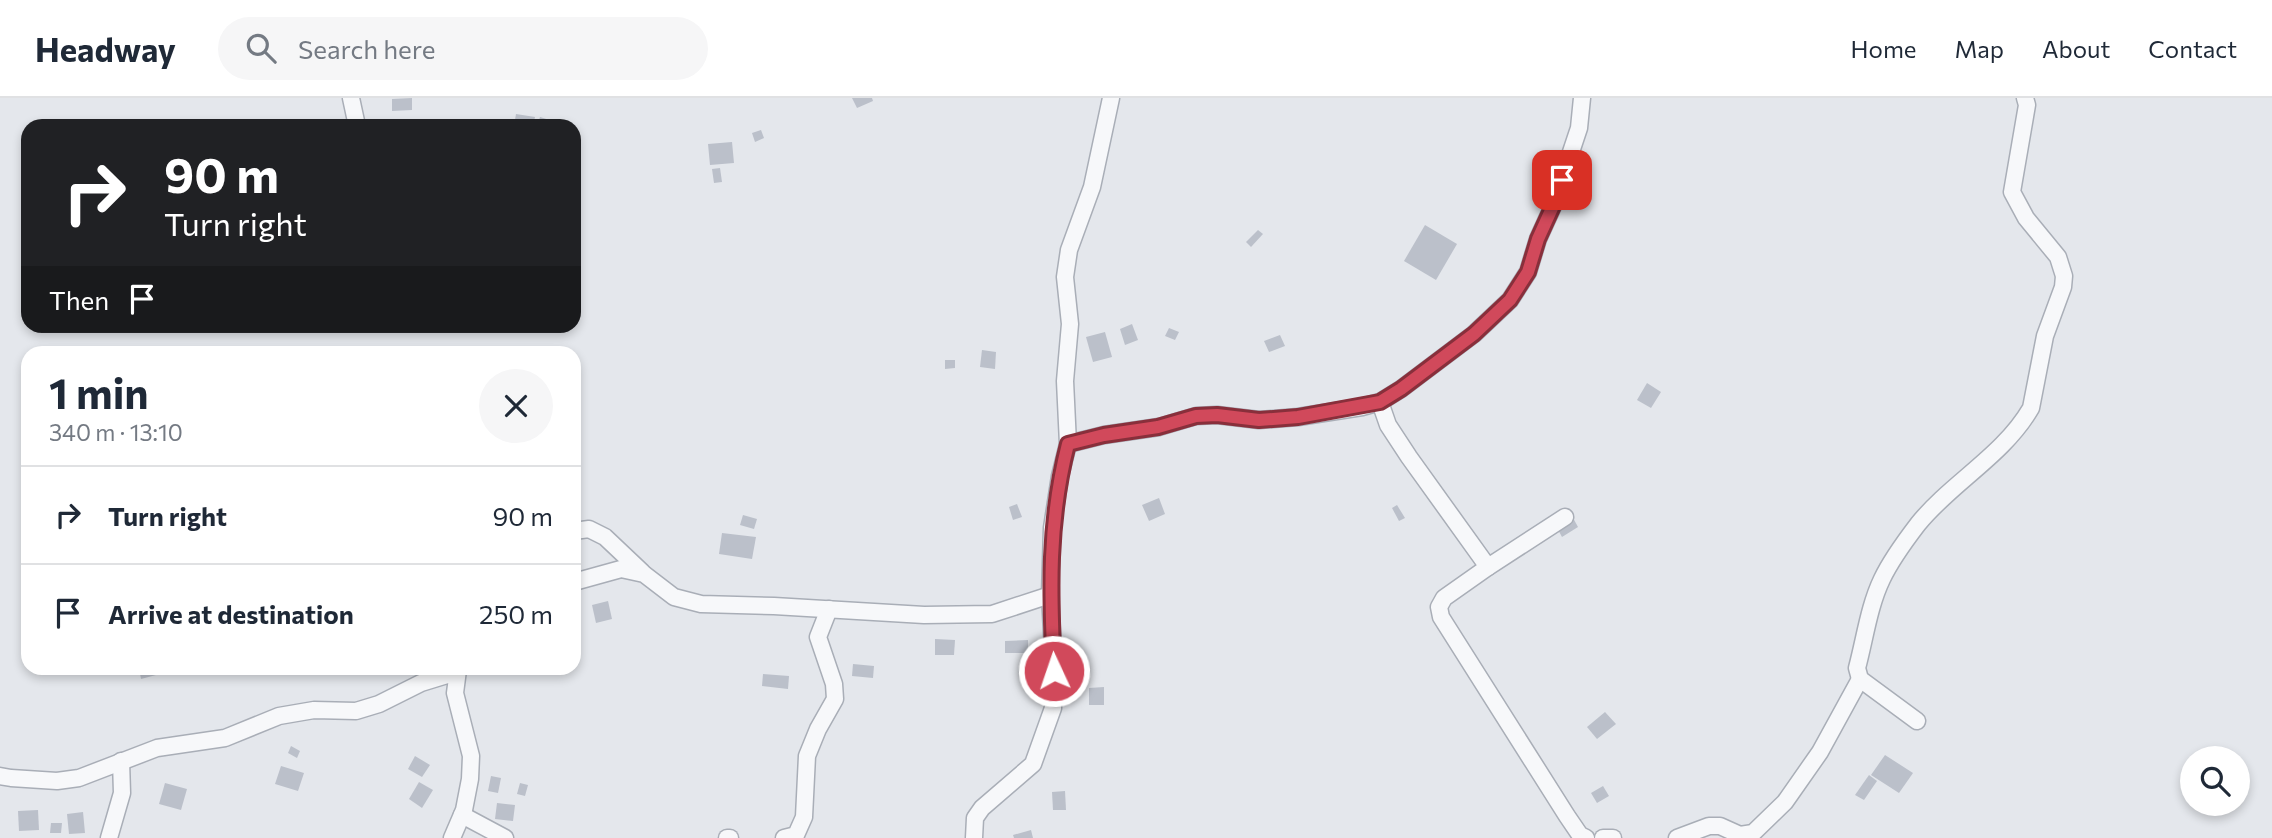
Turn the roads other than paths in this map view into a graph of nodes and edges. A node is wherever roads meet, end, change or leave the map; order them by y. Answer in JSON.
{"nodes":[{"id":1,"x":351,"y":98,"type":"edge"},
{"id":2,"x":1111,"y":98,"type":"edge"},
{"id":3,"x":1582,"y":98,"type":"edge"},
{"id":4,"x":2025,"y":98,"type":"edge"},
{"id":5,"x":356,"y":119,"type":"edge"},
{"id":6,"x":1380,"y":402,"type":"junction"},
{"id":7,"x":1068,"y":444,"type":"junction"},
{"id":8,"x":1565,"y":517,"type":"dead end"},
{"id":9,"x":581,"y":530,"type":"edge"},
{"id":10,"x":1488,"y":567,"type":"junction"},
{"id":11,"x":644,"y":574,"type":"junction"},
{"id":12,"x":581,"y":580,"type":"edge"},
{"id":13,"x":1050,"y":595,"type":"junction"},
{"id":14,"x":829,"y":610,"type":"junction"},
{"id":15,"x":444,"y":675,"type":"edge"},
{"id":16,"x":458,"y":675,"type":"edge"},
{"id":17,"x":1860,"y":678,"type":"junction"},
{"id":18,"x":1917,"y":721,"type":"dead end"},
{"id":19,"x":121,"y":761,"type":"junction"},
{"id":20,"x":0,"y":776,"type":"edge"},
{"id":21,"x":462,"y":816,"type":"junction"},
{"id":22,"x":1741,"y":836,"type":"edge"},
{"id":23,"x":109,"y":838,"type":"edge"},
{"id":24,"x":452,"y":838,"type":"edge"},
{"id":25,"x":505,"y":838,"type":"edge"},
{"id":26,"x":784,"y":838,"type":"edge"},
{"id":27,"x":974,"y":838,"type":"edge"},
{"id":28,"x":1586,"y":838,"type":"edge"},
{"id":29,"x":1603,"y":838,"type":"edge"},
{"id":30,"x":1613,"y":838,"type":"edge"},
{"id":31,"x":1677,"y":838,"type":"edge"}],
"edges":[{"from":1,"to":5,"type":"street"},
{"from":2,"to":7,"type":"street"},
{"from":3,"to":6,"type":"street"},
{"from":4,"to":17,"type":"street"},
{"from":6,"to":7,"type":"street"},
{"from":6,"to":10,"type":"street"},
{"from":7,"to":13,"type":"street"},
{"from":8,"to":10,"type":"street"},
{"from":9,"to":11,"type":"street"},
{"from":10,"to":28,"type":"street"},
{"from":11,"to":12,"type":"street"},
{"from":11,"to":14,"type":"street"},
{"from":13,"to":14,"type":"street"},
{"from":13,"to":27,"type":"street"},
{"from":14,"to":26,"type":"street"},
{"from":15,"to":19,"type":"street"},
{"from":16,"to":21,"type":"street"},
{"from":17,"to":18,"type":"street"},
{"from":17,"to":22,"type":"street"},
{"from":19,"to":20,"type":"street"},
{"from":19,"to":23,"type":"street"},
{"from":21,"to":24,"type":"street"},
{"from":21,"to":25,"type":"street"},
{"from":22,"to":31,"type":"street"},
{"from":29,"to":30,"type":"street"}]}
